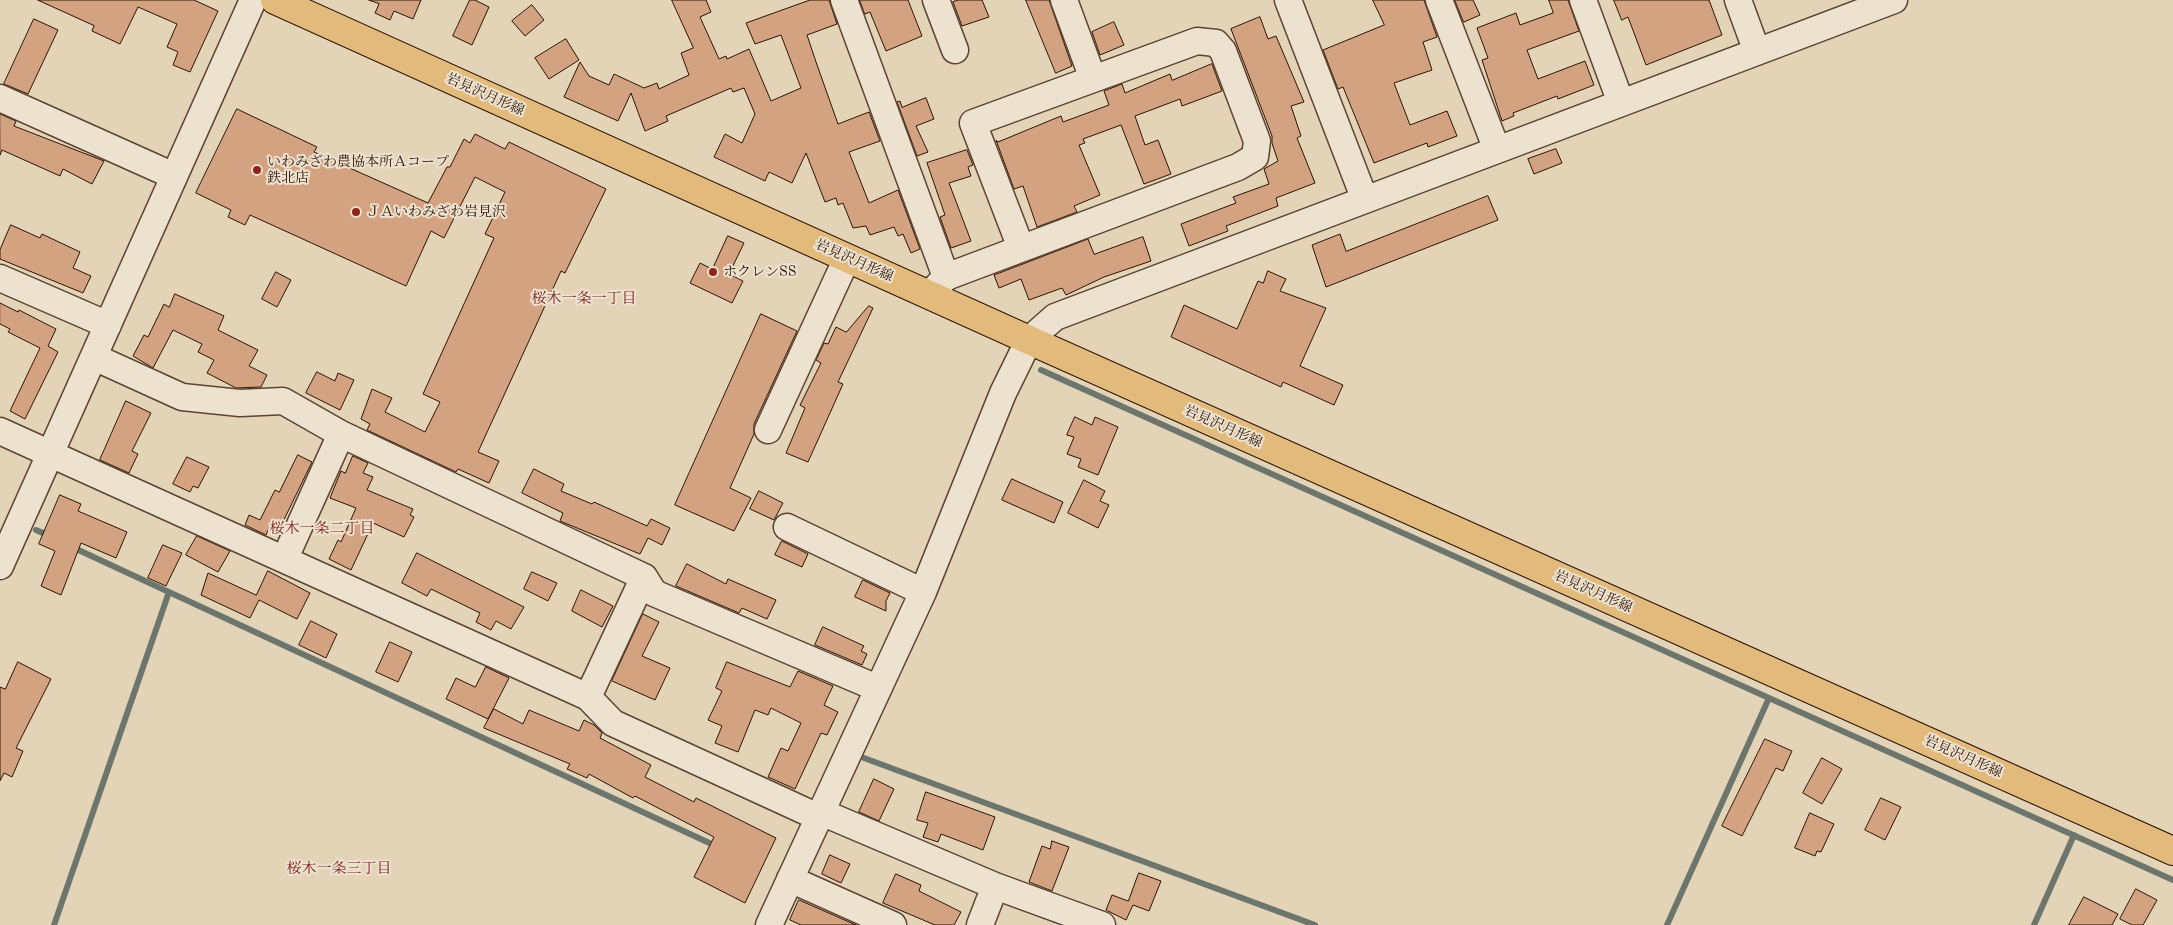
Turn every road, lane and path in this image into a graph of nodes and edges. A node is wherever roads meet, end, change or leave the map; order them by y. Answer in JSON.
{"nodes":[{"id":1,"x":253,"y":0,"type":"edge"},
{"id":2,"x":275,"y":0,"type":"edge"},
{"id":3,"x":844,"y":0,"type":"edge"},
{"id":4,"x":936,"y":0,"type":"edge"},
{"id":5,"x":1064,"y":0,"type":"edge"},
{"id":6,"x":1288,"y":0,"type":"edge"},
{"id":7,"x":1440,"y":0,"type":"edge"},
{"id":8,"x":1583,"y":0,"type":"edge"},
{"id":9,"x":1738,"y":0,"type":"edge"},
{"id":10,"x":1893,"y":0,"type":"edge"},
{"id":11,"x":955,"y":50,"type":"dead end"},
{"id":12,"x":1757,"y":52,"type":"junction"},
{"id":13,"x":1093,"y":79,"type":"junction"},
{"id":14,"x":0,"y":98,"type":"edge"},
{"id":15,"x":1621,"y":103,"type":"junction"},
{"id":16,"x":1497,"y":150,"type":"junction"},
{"id":17,"x":174,"y":176,"type":"junction"},
{"id":18,"x":1364,"y":200,"type":"junction"},
{"id":19,"x":1021,"y":248,"type":"junction"},
{"id":20,"x":847,"y":258,"type":"junction"},
{"id":21,"x":0,"y":278,"type":"edge"},
{"id":22,"x":938,"y":286,"type":"junction"},
{"id":23,"x":108,"y":325,"type":"junction"},
{"id":24,"x":1029,"y":340,"type":"junction"},
{"id":25,"x":94,"y":357,"type":"junction"},
{"id":26,"x":768,"y":430,"type":"dead end"},
{"id":27,"x":0,"y":431,"type":"edge"},
{"id":28,"x":342,"y":434,"type":"junction"},
{"id":29,"x":50,"y":454,"type":"junction"},
{"id":30,"x":787,"y":527,"type":"dead end"},
{"id":31,"x":285,"y":558,"type":"junction"},
{"id":32,"x":0,"y":566,"type":"edge"},
{"id":33,"x":644,"y":577,"type":"junction"},
{"id":34,"x":922,"y":592,"type":"junction"},
{"id":35,"x":877,"y":688,"type":"junction"},
{"id":36,"x":588,"y":697,"type":"junction"},
{"id":37,"x":820,"y":814,"type":"junction"},
{"id":38,"x":2173,"y":851,"type":"edge"},
{"id":39,"x":790,"y":879,"type":"junction"},
{"id":40,"x":995,"y":886,"type":"junction"},
{"id":41,"x":769,"y":925,"type":"edge"},
{"id":42,"x":893,"y":925,"type":"edge"},
{"id":43,"x":980,"y":925,"type":"edge"},
{"id":44,"x":1102,"y":925,"type":"edge"}],
"edges":[{"from":1,"to":17,"type":"street"},
{"from":2,"to":20,"type":"main road","name":"岩見沢月形線"},
{"from":3,"to":22,"type":"street"},
{"from":4,"to":11,"type":"street"},
{"from":5,"to":13,"type":"street"},
{"from":6,"to":18,"type":"street"},
{"from":7,"to":16,"type":"street"},
{"from":8,"to":15,"type":"street"},
{"from":9,"to":12,"type":"street"},
{"from":10,"to":12,"type":"street"},
{"from":12,"to":15,"type":"street"},
{"from":13,"to":19,"type":"street"},
{"from":13,"to":19,"type":"street"},
{"from":14,"to":17,"type":"street"},
{"from":15,"to":16,"type":"street"},
{"from":16,"to":18,"type":"street"},
{"from":17,"to":23,"type":"street"},
{"from":18,"to":24,"type":"street"},
{"from":19,"to":22,"type":"street"},
{"from":20,"to":22,"type":"main road","name":"岩見沢月形線"},
{"from":20,"to":26,"type":"street"},
{"from":21,"to":23,"type":"street"},
{"from":22,"to":24,"type":"main road","name":"岩見沢月形線"},
{"from":23,"to":25,"type":"street"},
{"from":24,"to":34,"type":"street"},
{"from":24,"to":38,"type":"main road","name":"岩見沢月形線"},
{"from":25,"to":28,"type":"street"},
{"from":25,"to":29,"type":"street"},
{"from":27,"to":29,"type":"street"},
{"from":28,"to":31,"type":"street"},
{"from":28,"to":33,"type":"street"},
{"from":29,"to":31,"type":"street"},
{"from":29,"to":32,"type":"street"},
{"from":30,"to":34,"type":"street"},
{"from":31,"to":36,"type":"street"},
{"from":33,"to":35,"type":"street"},
{"from":33,"to":36,"type":"street"},
{"from":34,"to":35,"type":"street"},
{"from":35,"to":37,"type":"street"},
{"from":36,"to":37,"type":"street"},
{"from":37,"to":39,"type":"street"},
{"from":37,"to":40,"type":"street"},
{"from":39,"to":41,"type":"street"},
{"from":39,"to":42,"type":"street"},
{"from":40,"to":43,"type":"street"},
{"from":40,"to":44,"type":"street"}]}
